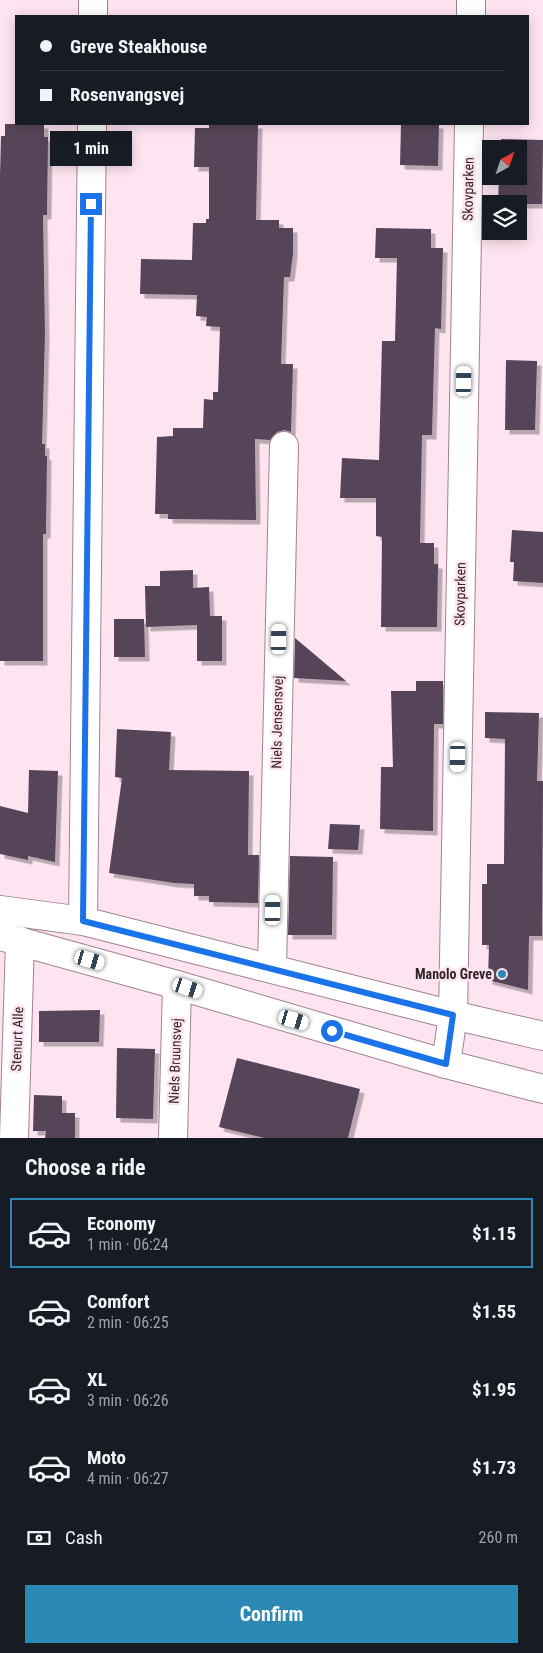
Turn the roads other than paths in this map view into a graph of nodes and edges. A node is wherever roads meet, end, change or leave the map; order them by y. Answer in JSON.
{"nodes":[{"id":1,"x":93,"y":0,"type":"edge"},
{"id":2,"x":471,"y":0,"type":"edge"},
{"id":3,"x":93,"y":15,"type":"edge"},
{"id":4,"x":471,"y":15,"type":"edge"},
{"id":5,"x":92,"y":125,"type":"edge"},
{"id":6,"x":469,"y":125,"type":"edge"},
{"id":7,"x":284,"y":446,"type":"dead end"},
{"id":8,"x":0,"y":910,"type":"edge"},
{"id":9,"x":83,"y":921,"type":"junction"},
{"id":10,"x":10,"y":938,"type":"edge"},
{"id":11,"x":272,"y":968,"type":"junction"},
{"id":12,"x":178,"y":985,"type":"junction"},
{"id":13,"x":453,"y":1015,"type":"junction"},
{"id":14,"x":543,"y":1036,"type":"edge"},
{"id":15,"x":446,"y":1064,"type":"junction"},
{"id":16,"x":543,"y":1089,"type":"edge"},
{"id":17,"x":14,"y":1138,"type":"edge"},
{"id":18,"x":172,"y":1138,"type":"edge"}],
"edges":[{"from":1,"to":3,"type":"street"},
{"from":2,"to":4,"type":"street"},
{"from":5,"to":9,"type":"street"},
{"from":6,"to":13,"type":"street","name":"Skovparken"},
{"from":7,"to":11,"type":"street","name":"Niels Jensensvej"},
{"from":8,"to":9,"type":"street"},
{"from":9,"to":11,"type":"street"},
{"from":10,"to":12,"type":"street"},
{"from":10,"to":17,"type":"street","name":"Stenurt Alle"},
{"from":11,"to":13,"type":"street"},
{"from":12,"to":15,"type":"street"},
{"from":12,"to":18,"type":"street","name":"Niels Bruunsvej"},
{"from":13,"to":14,"type":"street"},
{"from":13,"to":15,"type":"street","name":"Skovparken"},
{"from":15,"to":16,"type":"street"}]}
